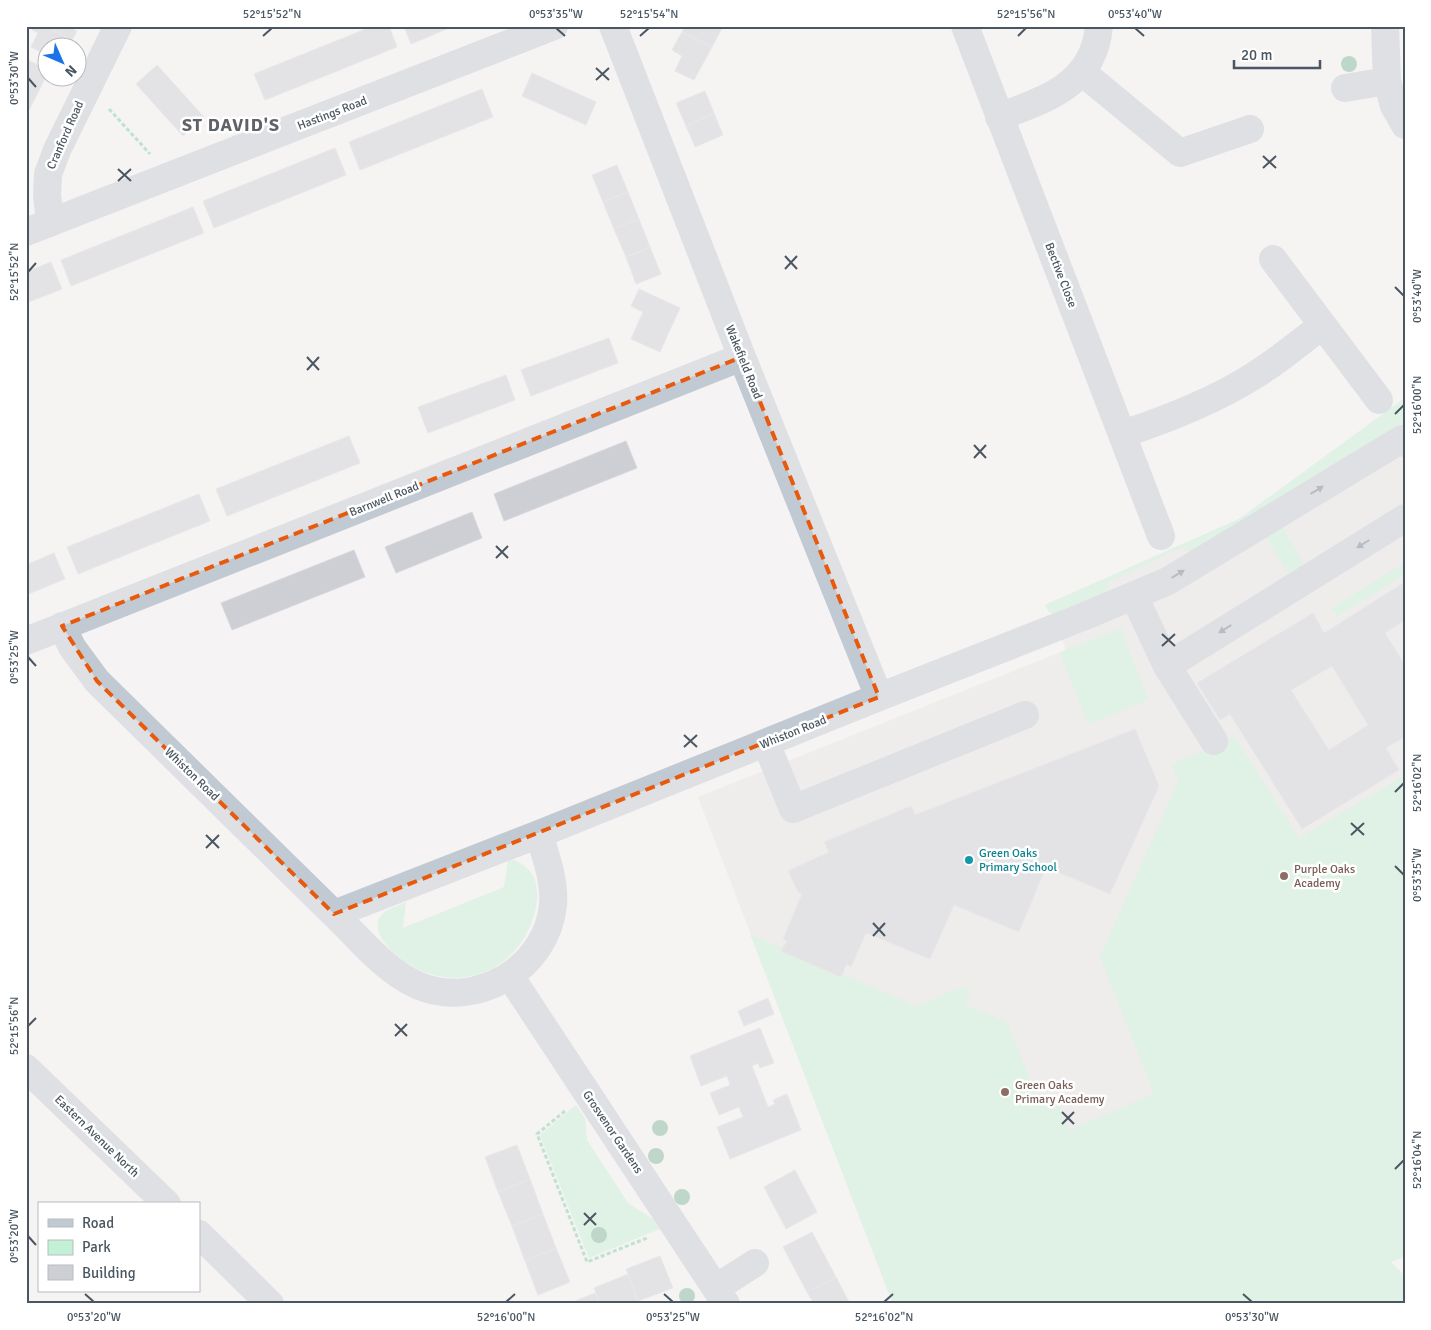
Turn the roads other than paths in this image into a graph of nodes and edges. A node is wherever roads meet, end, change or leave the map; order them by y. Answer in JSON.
{"nodes":[{"id":1,"x":118,"y":26,"type":"edge"},
{"id":2,"x":554,"y":26,"type":"edge"},
{"id":3,"x":613,"y":26,"type":"edge"},
{"id":4,"x":964,"y":26,"type":"edge"},
{"id":5,"x":1099,"y":26,"type":"edge"},
{"id":6,"x":1385,"y":26,"type":"edge"},
{"id":7,"x":1082,"y":72,"type":"junction"},
{"id":8,"x":1344,"y":88,"type":"dead end"},
{"id":9,"x":1396,"y":100,"type":"edge"},
{"id":10,"x":1000,"y":117,"type":"junction"},
{"id":11,"x":1250,"y":129,"type":"dead end"},
{"id":12,"x":38,"y":227,"type":"edge"},
{"id":13,"x":1273,"y":259,"type":"dead end"},
{"id":14,"x":1323,"y":325,"type":"junction"},
{"id":15,"x":742,"y":357,"type":"junction"},
{"id":16,"x":1371,"y":390,"type":"dead end"},
{"id":17,"x":1122,"y":434,"type":"junction"},
{"id":18,"x":1405,"y":443,"type":"edge"},
{"id":19,"x":1405,"y":518,"type":"edge"},
{"id":20,"x":1161,"y":536,"type":"dead end"},
{"id":21,"x":1134,"y":596,"type":"junction"},
{"id":22,"x":62,"y":626,"type":"junction"},
{"id":23,"x":26,"y":641,"type":"edge"},
{"id":24,"x":1167,"y":666,"type":"junction"},
{"id":25,"x":879,"y":697,"type":"junction"},
{"id":26,"x":1025,"y":715,"type":"dead end"},
{"id":27,"x":1214,"y":741,"type":"dead end"},
{"id":28,"x":766,"y":743,"type":"junction"},
{"id":29,"x":539,"y":834,"type":"junction"},
{"id":30,"x":334,"y":914,"type":"junction"},
{"id":31,"x":510,"y":976,"type":"junction"},
{"id":32,"x":26,"y":1068,"type":"edge"},
{"id":33,"x":165,"y":1202,"type":"edge"},
{"id":34,"x":200,"y":1235,"type":"edge"},
{"id":35,"x":755,"y":1263,"type":"dead end"},
{"id":36,"x":721,"y":1296,"type":"edge"},
{"id":37,"x":270,"y":1304,"type":"edge"}],
"edges":[{"from":1,"to":12,"type":"street","name":"Cranford Road"},
{"from":2,"to":12,"type":"street","name":"Hastings Road"},
{"from":3,"to":15,"type":"street","name":"Wakefield Road"},
{"from":4,"to":10,"type":"street","name":"Bective Close"},
{"from":5,"to":7,"type":"street"},
{"from":6,"to":9,"type":"street"},
{"from":7,"to":10,"type":"street"},
{"from":7,"to":11,"type":"street"},
{"from":8,"to":9,"type":"street"},
{"from":10,"to":17,"type":"street","name":"Bective Close"},
{"from":13,"to":14,"type":"street"},
{"from":14,"to":16,"type":"street"},
{"from":14,"to":17,"type":"street"},
{"from":15,"to":22,"type":"street","name":"Barnwell Road"},
{"from":15,"to":25,"type":"street","name":"Wakefield Road"},
{"from":17,"to":20,"type":"street","name":"Bective Close"},
{"from":21,"to":18,"type":"street","name":"Whiston Road","one_way":true},
{"from":19,"to":24,"type":"street","one_way":true},
{"from":21,"to":24,"type":"street"},
{"from":21,"to":25,"type":"street","name":"Whiston Road"},
{"from":22,"to":23,"type":"street","name":"Barnwell Road"},
{"from":22,"to":30,"type":"street","name":"Whiston Road"},
{"from":24,"to":27,"type":"street"},
{"from":25,"to":28,"type":"street","name":"Whiston Road"},
{"from":26,"to":28,"type":"street"},
{"from":28,"to":29,"type":"street","name":"Whiston Road"},
{"from":29,"to":30,"type":"street","name":"Whiston Road"},
{"from":29,"to":31,"type":"street","name":"Whiston Road"},
{"from":30,"to":31,"type":"street","name":"Whiston Road"},
{"from":31,"to":36,"type":"street","name":"Grosvenor Gardens"},
{"from":32,"to":33,"type":"street","name":"Eastern Avenue North"},
{"from":34,"to":37,"type":"street"},
{"from":35,"to":36,"type":"street","name":"Grosvenor Gardens"}]}
